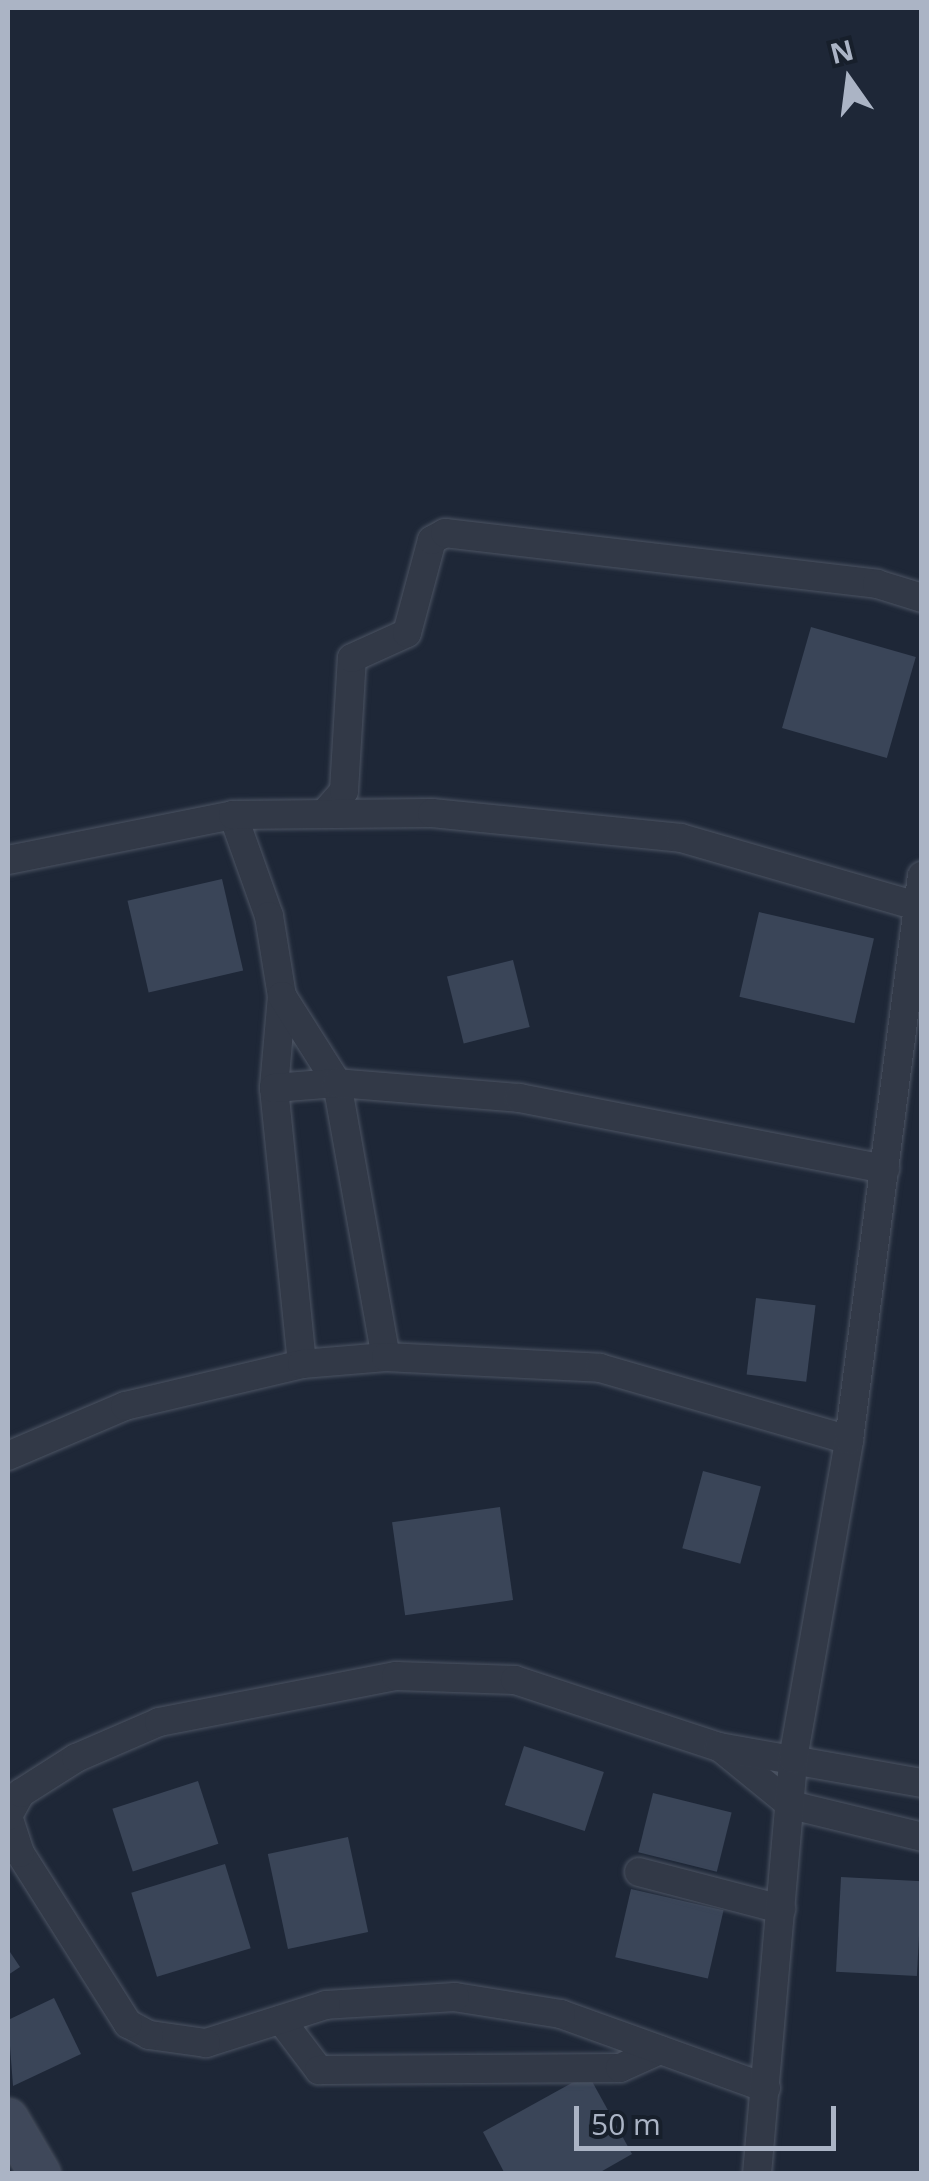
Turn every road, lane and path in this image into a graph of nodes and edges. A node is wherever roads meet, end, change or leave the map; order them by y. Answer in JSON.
{"nodes":[{"id":1,"x":922,"y":598,"type":"edge"},
{"id":2,"x":324,"y":814,"type":"junction"},
{"id":3,"x":232,"y":815,"type":"junction"},
{"id":4,"x":8,"y":860,"type":"edge"},
{"id":5,"x":922,"y":876,"type":"edge"},
{"id":6,"x":916,"y":906,"type":"junction"},
{"id":7,"x":282,"y":996,"type":"junction"},
{"id":8,"x":338,"y":1082,"type":"junction"},
{"id":9,"x":274,"y":1088,"type":"junction"},
{"id":10,"x":886,"y":1169,"type":"junction"},
{"id":11,"x":386,"y":1357,"type":"junction"},
{"id":12,"x":302,"y":1364,"type":"junction"},
{"id":13,"x":849,"y":1440,"type":"junction"},
{"id":14,"x":8,"y":1456,"type":"edge"},
{"id":15,"x":719,"y":1746,"type":"junction"},
{"id":16,"x":794,"y":1759,"type":"junction"},
{"id":17,"x":922,"y":1783,"type":"edge"},
{"id":18,"x":791,"y":1805,"type":"junction"},
{"id":19,"x":922,"y":1837,"type":"edge"},
{"id":20,"x":639,"y":1872,"type":"dead end"},
{"id":21,"x":781,"y":1908,"type":"junction"},
{"id":22,"x":281,"y":2020,"type":"junction"},
{"id":23,"x":660,"y":2050,"type":"junction"},
{"id":24,"x":766,"y":2088,"type":"junction"},
{"id":25,"x":8,"y":2119,"type":"edge"},
{"id":26,"x":40,"y":2174,"type":"edge"},
{"id":27,"x":757,"y":2174,"type":"edge"}],
"edges":[{"from":1,"to":2,"type":"street"},
{"from":2,"to":3,"type":"street"},
{"from":2,"to":6,"type":"street"},
{"from":3,"to":4,"type":"street"},
{"from":3,"to":7,"type":"street"},
{"from":5,"to":6,"type":"street"},
{"from":6,"to":10,"type":"street"},
{"from":7,"to":8,"type":"street"},
{"from":7,"to":9,"type":"street"},
{"from":8,"to":9,"type":"street"},
{"from":8,"to":10,"type":"street"},
{"from":8,"to":11,"type":"street"},
{"from":9,"to":12,"type":"street"},
{"from":10,"to":13,"type":"street"},
{"from":11,"to":12,"type":"street"},
{"from":11,"to":13,"type":"street"},
{"from":12,"to":14,"type":"street"},
{"from":13,"to":16,"type":"street"},
{"from":15,"to":16,"type":"street"},
{"from":15,"to":18,"type":"street"},
{"from":15,"to":22,"type":"street"},
{"from":16,"to":17,"type":"street"},
{"from":16,"to":18,"type":"street"},
{"from":18,"to":19,"type":"street"},
{"from":18,"to":21,"type":"street"},
{"from":20,"to":21,"type":"street"},
{"from":21,"to":24,"type":"street"},
{"from":22,"to":23,"type":"street"},
{"from":22,"to":23,"type":"street"},
{"from":23,"to":24,"type":"street"},
{"from":24,"to":27,"type":"street"},
{"from":25,"to":26,"type":"street"}]}
